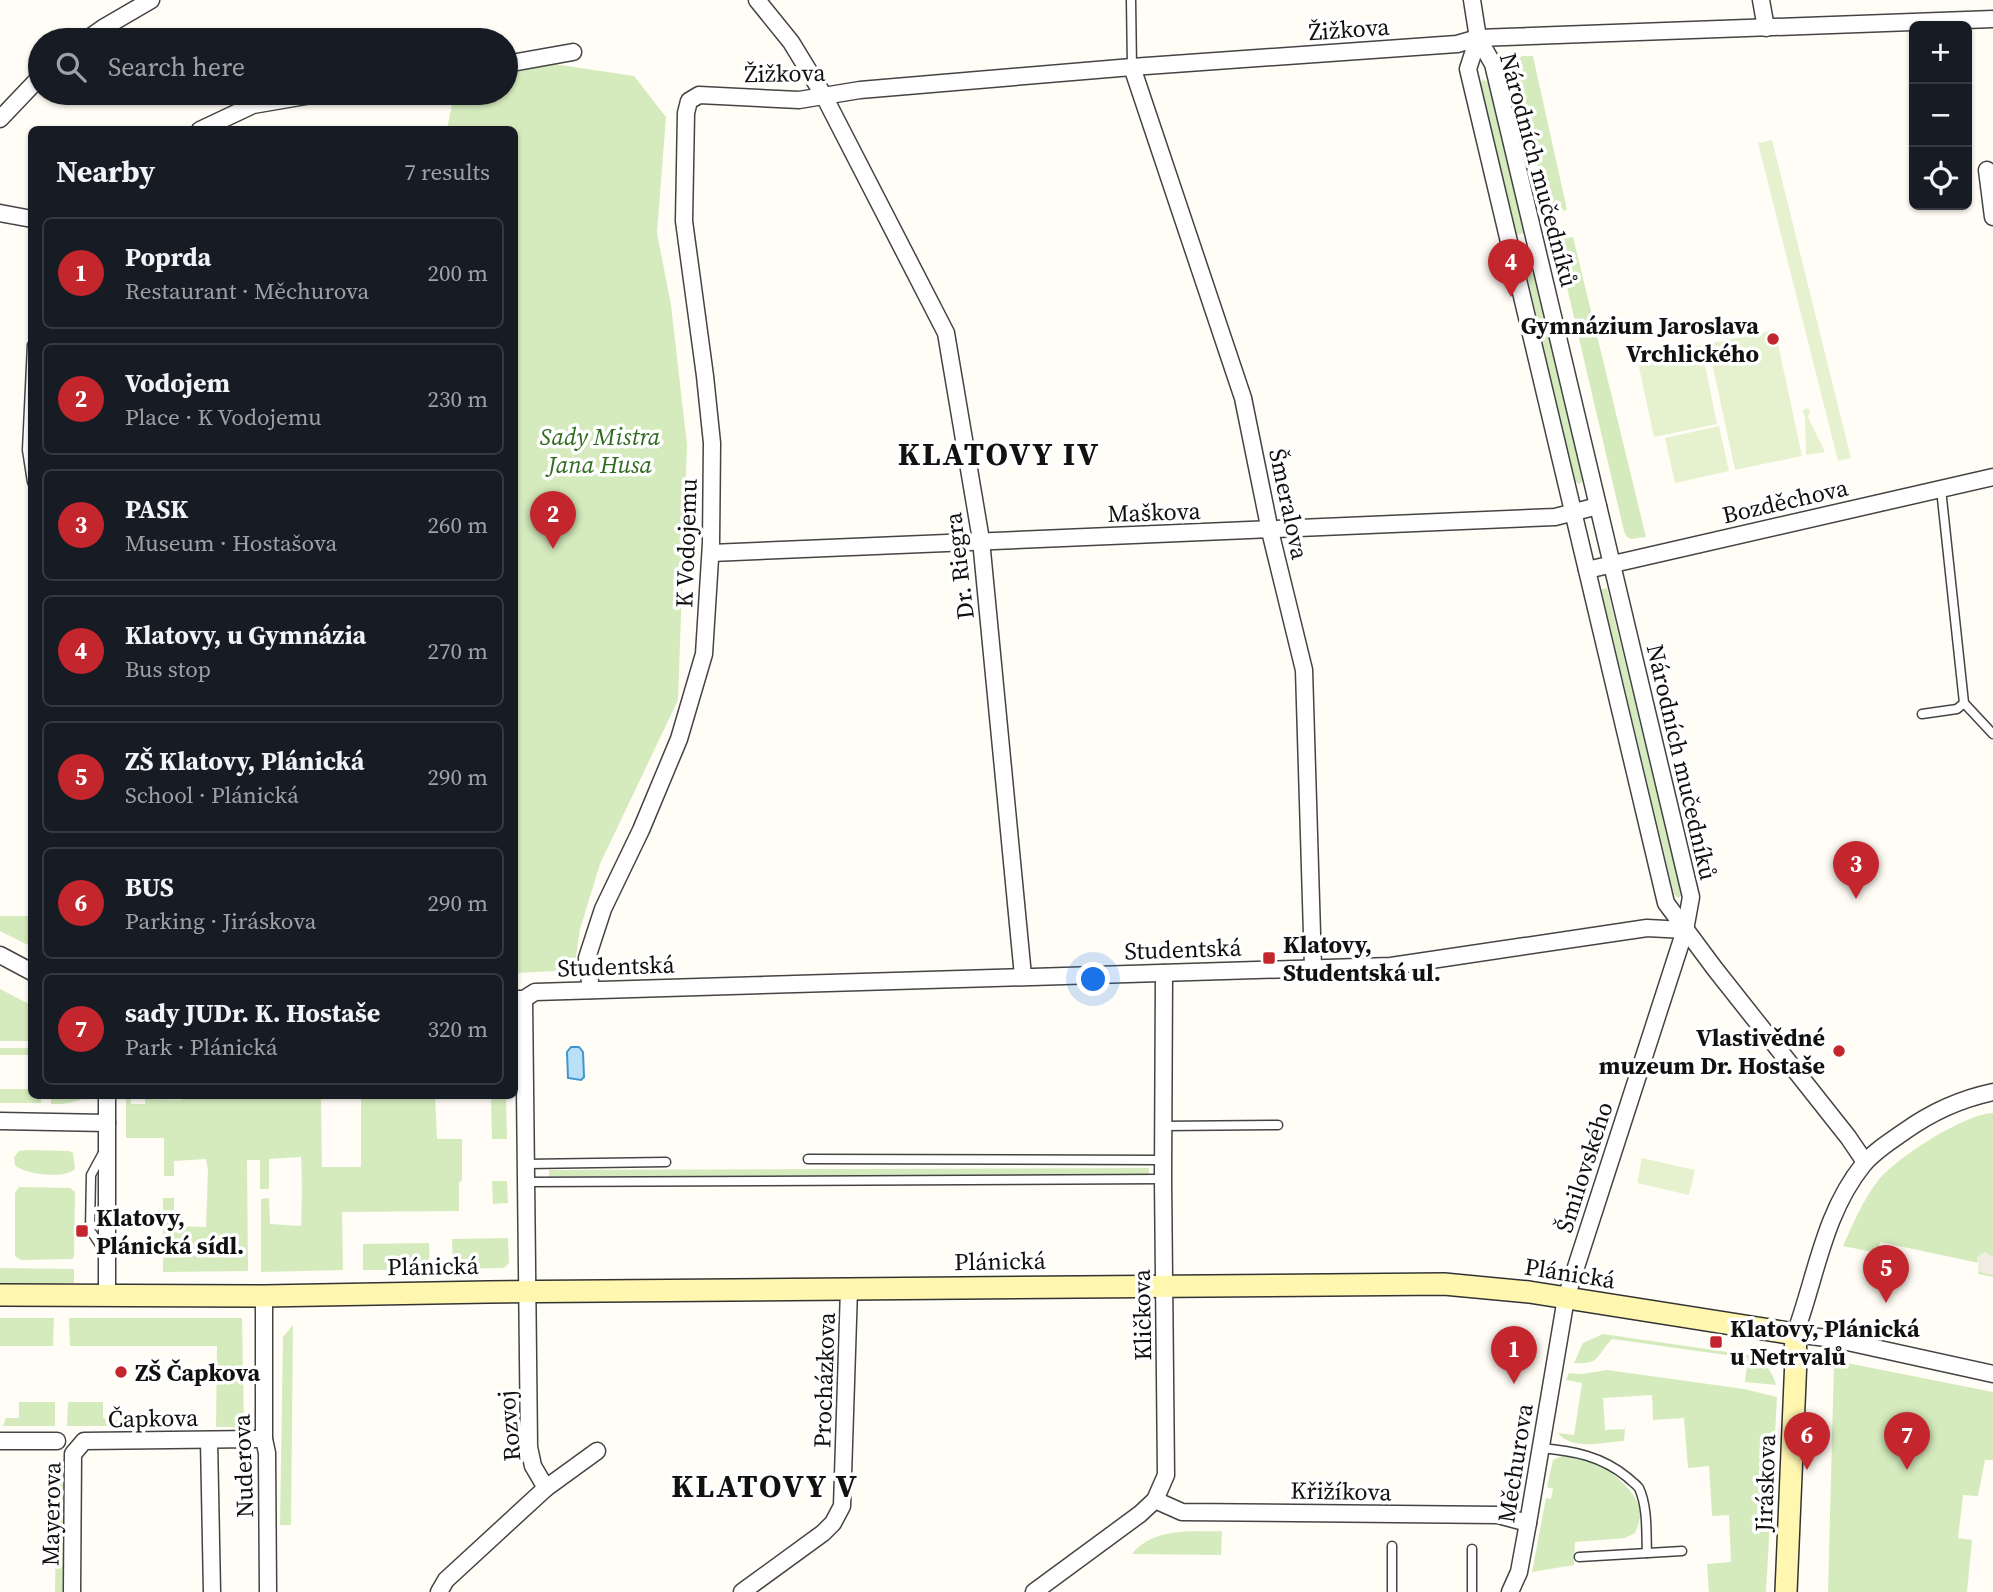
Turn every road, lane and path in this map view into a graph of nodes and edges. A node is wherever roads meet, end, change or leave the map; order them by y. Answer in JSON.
{"nodes":[{"id":1,"x":151,"y":0,"type":"edge"},
{"id":2,"x":757,"y":0,"type":"edge"},
{"id":3,"x":1131,"y":0,"type":"edge"},
{"id":4,"x":1472,"y":0,"type":"edge"},
{"id":5,"x":1761,"y":0,"type":"edge"},
{"id":6,"x":1993,"y":19,"type":"edge"},
{"id":7,"x":103,"y":28,"type":"edge"},
{"id":8,"x":1766,"y":28,"type":"junction"},
{"id":9,"x":1478,"y":38,"type":"junction"},
{"id":10,"x":573,"y":52,"type":"dead end"},
{"id":11,"x":518,"y":62,"type":"edge"},
{"id":12,"x":1132,"y":67,"type":"junction"},
{"id":13,"x":28,"y":90,"type":"edge"},
{"id":14,"x":710,"y":95,"type":"joint"},
{"id":15,"x":824,"y":96,"type":"junction"},
{"id":16,"x":253,"y":105,"type":"edge"},
{"id":17,"x":0,"y":119,"type":"edge"},
{"id":18,"x":208,"y":126,"type":"edge"},
{"id":19,"x":1987,"y":170,"type":"dead end"},
{"id":20,"x":0,"y":213,"type":"edge"},
{"id":21,"x":1993,"y":217,"type":"edge"},
{"id":22,"x":28,"y":218,"type":"edge"},
{"id":23,"x":1538,"y":253,"type":"junction"},
{"id":24,"x":1513,"y":259,"type":"junction"},
{"id":25,"x":28,"y":429,"type":"edge"},
{"id":26,"x":28,"y":456,"type":"edge"},
{"id":27,"x":1993,"y":477,"type":"edge"},
{"id":28,"x":1941,"y":488,"type":"junction"},
{"id":29,"x":1598,"y":506,"type":"junction"},
{"id":30,"x":1573,"y":512,"type":"junction"},
{"id":31,"x":1270,"y":531,"type":"junction"},
{"id":32,"x":981,"y":540,"type":"junction"},
{"id":33,"x":711,"y":553,"type":"junction"},
{"id":34,"x":1611,"y":564,"type":"junction"},
{"id":35,"x":1587,"y":569,"type":"junction"},
{"id":36,"x":1964,"y":703,"type":"junction"},
{"id":37,"x":1922,"y":714,"type":"dead end"},
{"id":38,"x":1993,"y":734,"type":"edge"},
{"id":39,"x":1685,"y":930,"type":"junction"},
{"id":40,"x":0,"y":955,"type":"edge"},
{"id":41,"x":1313,"y":967,"type":"junction"},
{"id":42,"x":28,"y":970,"type":"edge"},
{"id":43,"x":1164,"y":973,"type":"junction"},
{"id":44,"x":1023,"y":976,"type":"junction"},
{"id":45,"x":590,"y":990,"type":"junction"},
{"id":46,"x":519,"y":999,"type":"edge"},
{"id":47,"x":1993,"y":1093,"type":"edge"},
{"id":48,"x":107,"y":1099,"type":"edge"},
{"id":49,"x":0,"y":1121,"type":"edge"},
{"id":50,"x":107,"y":1123,"type":"junction"},
{"id":51,"x":1278,"y":1125,"type":"dead end"},
{"id":52,"x":1163,"y":1126,"type":"junction"},
{"id":53,"x":808,"y":1159,"type":"dead end"},
{"id":54,"x":1163,"y":1160,"type":"junction"},
{"id":55,"x":666,"y":1162,"type":"dead end"},
{"id":56,"x":1865,"y":1162,"type":"junction"},
{"id":57,"x":526,"y":1164,"type":"junction"},
{"id":58,"x":1163,"y":1179,"type":"junction"},
{"id":59,"x":526,"y":1182,"type":"junction"},
{"id":60,"x":1164,"y":1286,"type":"junction"},
{"id":61,"x":849,"y":1289,"type":"junction"},
{"id":62,"x":527,"y":1292,"type":"junction"},
{"id":63,"x":0,"y":1295,"type":"edge"},
{"id":64,"x":107,"y":1296,"type":"junction"},
{"id":65,"x":264,"y":1296,"type":"junction"},
{"id":66,"x":1566,"y":1298,"type":"junction"},
{"id":67,"x":1795,"y":1334,"type":"junction"},
{"id":68,"x":1993,"y":1374,"type":"edge"},
{"id":69,"x":264,"y":1439,"type":"junction"},
{"id":70,"x":209,"y":1440,"type":"junction"},
{"id":71,"x":0,"y":1441,"type":"edge"},
{"id":72,"x":57,"y":1441,"type":"dead end"},
{"id":73,"x":84,"y":1441,"type":"joint"},
{"id":74,"x":1540,"y":1447,"type":"junction"},
{"id":75,"x":597,"y":1451,"type":"dead end"},
{"id":76,"x":546,"y":1488,"type":"junction"},
{"id":77,"x":1155,"y":1500,"type":"junction"},
{"id":78,"x":1528,"y":1523,"type":"junction"},
{"id":79,"x":1392,"y":1546,"type":"dead end"},
{"id":80,"x":1472,"y":1549,"type":"dead end"},
{"id":81,"x":1682,"y":1551,"type":"dead end"},
{"id":82,"x":1647,"y":1553,"type":"junction"},
{"id":83,"x":1579,"y":1557,"type":"dead end"},
{"id":84,"x":72,"y":1592,"type":"edge"},
{"id":85,"x":212,"y":1592,"type":"edge"},
{"id":86,"x":268,"y":1592,"type":"edge"},
{"id":87,"x":439,"y":1592,"type":"edge"},
{"id":88,"x":742,"y":1592,"type":"edge"},
{"id":89,"x":1034,"y":1592,"type":"edge"},
{"id":90,"x":1392,"y":1592,"type":"edge"},
{"id":91,"x":1472,"y":1592,"type":"edge"},
{"id":92,"x":1510,"y":1592,"type":"edge"},
{"id":93,"x":1786,"y":1592,"type":"edge"}],
"edges":[{"from":1,"to":7,"type":"street"},
{"from":2,"to":15,"type":"street","name":"Dr. Riegra"},
{"from":3,"to":12,"type":"lane"},
{"from":4,"to":9,"type":"street","name":"Národních mučedníků"},
{"from":5,"to":8,"type":"street"},
{"from":6,"to":8,"type":"street","name":"Žižkova"},
{"from":8,"to":9,"type":"street","name":"Žižkova"},
{"from":9,"to":12,"type":"street","name":"Žižkova"},
{"from":9,"to":23,"type":"street","name":"Národních mučedníků"},
{"from":9,"to":24,"type":"street","name":"Národních mučedníků"},
{"from":10,"to":11,"type":"street"},
{"from":12,"to":15,"type":"street","name":"Žižkova"},
{"from":12,"to":31,"type":"street","name":"Šmeralova"},
{"from":13,"to":17,"type":"street"},
{"from":14,"to":15,"type":"street","name":"Žižkova"},
{"from":14,"to":33,"type":"street","name":"K Vodojemu"},
{"from":15,"to":32,"type":"street","name":"Dr. Riegra"},
{"from":16,"to":18,"type":"street"},
{"from":19,"to":21,"type":"street"},
{"from":20,"to":22,"type":"street"},
{"from":23,"to":24,"type":"street"},
{"from":23,"to":29,"type":"street","name":"Národních mučedníků"},
{"from":24,"to":30,"type":"street","name":"Národních mučedníků"},
{"from":25,"to":26,"type":"lane"},
{"from":27,"to":28,"type":"street","name":"Bozděchova"},
{"from":28,"to":34,"type":"street","name":"Bozděchova"},
{"from":28,"to":36,"type":"lane"},
{"from":29,"to":30,"type":"street","name":"Maškova"},
{"from":29,"to":34,"type":"street","name":"Národních mučedníků"},
{"from":30,"to":31,"type":"street","name":"Maškova"},
{"from":30,"to":35,"type":"street","name":"Národních mučedníků"},
{"from":31,"to":32,"type":"street","name":"Maškova"},
{"from":31,"to":41,"type":"street","name":"Šmeralova"},
{"from":32,"to":33,"type":"street","name":"Maškova"},
{"from":32,"to":44,"type":"street","name":"Dr. Riegra"},
{"from":33,"to":45,"type":"street","name":"K Vodojemu"},
{"from":34,"to":35,"type":"street","name":"Bozděchova"},
{"from":34,"to":39,"type":"street","name":"Národních mučedníků"},
{"from":35,"to":39,"type":"street","name":"Národních mučedníků"},
{"from":36,"to":37,"type":"lane"},
{"from":36,"to":38,"type":"lane"},
{"from":39,"to":41,"type":"street","name":"Studentská"},
{"from":39,"to":56,"type":"street"},
{"from":39,"to":66,"type":"street","name":"Šmilovského"},
{"from":40,"to":42,"type":"street"},
{"from":41,"to":43,"type":"street","name":"Studentská"},
{"from":43,"to":44,"type":"street","name":"Studentská"},
{"from":43,"to":52,"type":"street","name":"Kličkova"},
{"from":44,"to":45,"type":"street","name":"Studentská"},
{"from":45,"to":46,"type":"street","name":"Studentská"},
{"from":46,"to":57,"type":"street"},
{"from":47,"to":56,"type":"street"},
{"from":48,"to":50,"type":"street"},
{"from":49,"to":50,"type":"street"},
{"from":50,"to":64,"type":"street"},
{"from":51,"to":52,"type":"lane"},
{"from":52,"to":54,"type":"street","name":"Kličkova"},
{"from":53,"to":54,"type":"lane"},
{"from":54,"to":58,"type":"street","name":"Kličkova"},
{"from":55,"to":57,"type":"lane"},
{"from":56,"to":67,"type":"street"},
{"from":57,"to":59,"type":"street"},
{"from":58,"to":59,"type":"lane"},
{"from":58,"to":60,"type":"street","name":"Kličkova"},
{"from":59,"to":62,"type":"street"},
{"from":60,"to":61,"type":"main road","name":"Plánická"},
{"from":60,"to":66,"type":"main road","name":"Plánická"},
{"from":60,"to":77,"type":"street","name":"Kličkova"},
{"from":61,"to":62,"type":"main road","name":"Plánická"},
{"from":61,"to":88,"type":"street","name":"Procházkova"},
{"from":62,"to":65,"type":"main road","name":"Plánická"},
{"from":62,"to":76,"type":"street","name":"Rozvoj"},
{"from":63,"to":64,"type":"main road","name":"Plánická"},
{"from":64,"to":65,"type":"main road","name":"Plánická"},
{"from":65,"to":69,"type":"street","name":"Nuderova"},
{"from":66,"to":67,"type":"main road","name":"Plánická"},
{"from":66,"to":74,"type":"street","name":"Měchurova"},
{"from":67,"to":68,"type":"street","name":"Plánická"},
{"from":67,"to":93,"type":"main road","name":"Jiráskova"},
{"from":69,"to":70,"type":"street","name":"Čapkova"},
{"from":69,"to":86,"type":"street","name":"Nuderova"},
{"from":70,"to":73,"type":"street","name":"Čapkova"},
{"from":70,"to":85,"type":"street"},
{"from":71,"to":72,"type":"street"},
{"from":73,"to":84,"type":"street","name":"Mayerova"},
{"from":74,"to":78,"type":"street","name":"Měchurova"},
{"from":74,"to":82,"type":"lane"},
{"from":75,"to":76,"type":"street"},
{"from":76,"to":87,"type":"street","name":"Rozvoj"},
{"from":77,"to":78,"type":"street","name":"Křižíkova"},
{"from":77,"to":89,"type":"street"},
{"from":78,"to":92,"type":"street","name":"Měchurova"},
{"from":79,"to":90,"type":"lane"},
{"from":80,"to":91,"type":"lane"},
{"from":81,"to":82,"type":"lane"},
{"from":82,"to":83,"type":"lane"}]}
